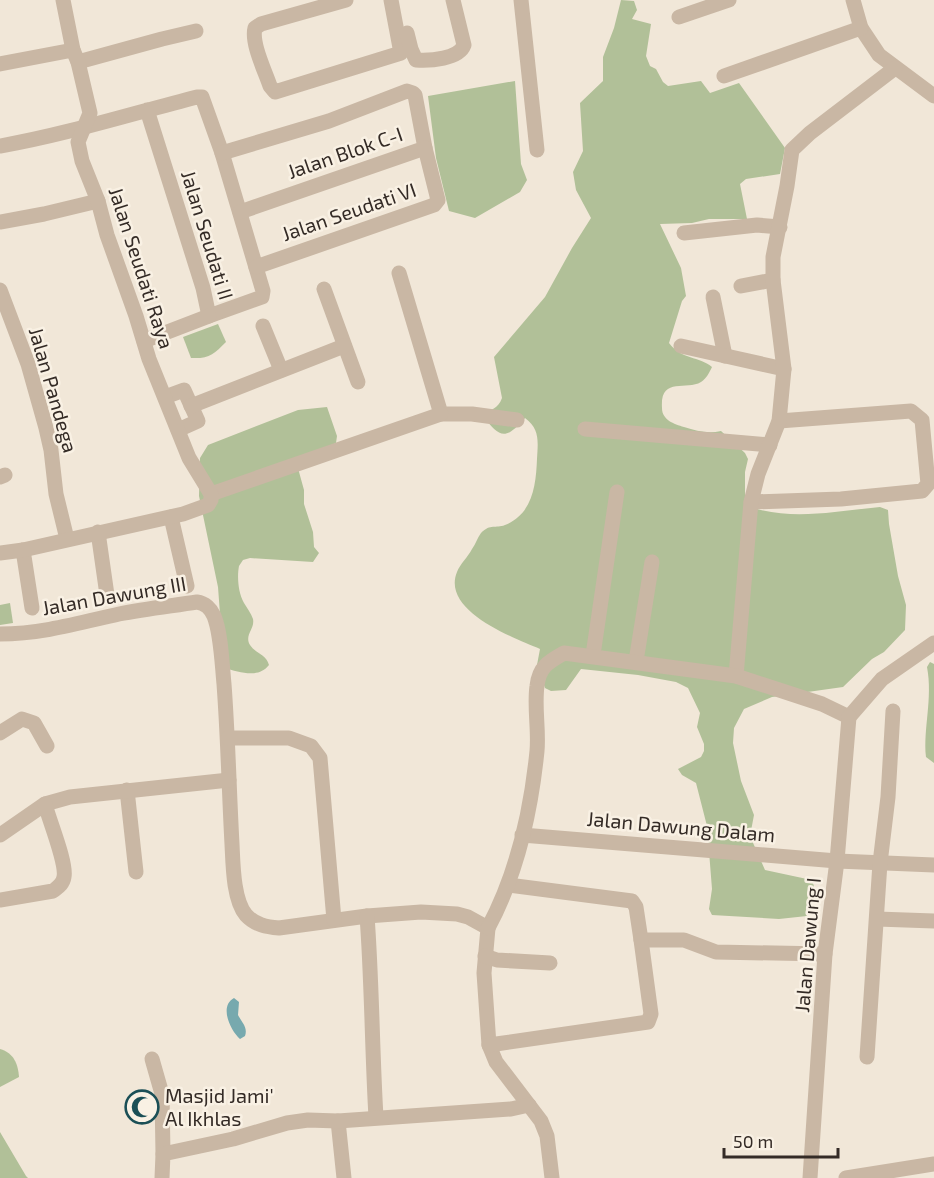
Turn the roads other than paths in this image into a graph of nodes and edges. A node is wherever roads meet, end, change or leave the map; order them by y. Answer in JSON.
{"nodes":[{"id":1,"x":346,"y":0,"type":"edge"},
{"id":2,"x":391,"y":0,"type":"edge"},
{"id":3,"x":400,"y":0,"type":"edge"},
{"id":4,"x":453,"y":0,"type":"edge"},
{"id":5,"x":521,"y":0,"type":"edge"},
{"id":6,"x":729,"y":0,"type":"edge"},
{"id":7,"x":853,"y":0,"type":"edge"},
{"id":8,"x":68,"y":1,"type":"edge"},
{"id":9,"x":679,"y":17,"type":"dead end"},
{"id":10,"x":861,"y":28,"type":"junction"},
{"id":11,"x":196,"y":32,"type":"dead end"},
{"id":12,"x":76,"y":56,"type":"junction"},
{"id":13,"x":0,"y":64,"type":"edge"},
{"id":14,"x":895,"y":68,"type":"junction"},
{"id":15,"x":724,"y":76,"type":"dead end"},
{"id":16,"x":934,"y":96,"type":"edge"},
{"id":17,"x":147,"y":110,"type":"junction"},
{"id":18,"x":84,"y":129,"type":"junction"},
{"id":19,"x":0,"y":146,"type":"edge"},
{"id":20,"x":425,"y":148,"type":"junction"},
{"id":21,"x":537,"y":150,"type":"dead end"},
{"id":22,"x":222,"y":153,"type":"junction"},
{"id":23,"x":98,"y":201,"type":"junction"},
{"id":24,"x":240,"y":212,"type":"junction"},
{"id":25,"x":0,"y":222,"type":"edge"},
{"id":26,"x":780,"y":227,"type":"junction"},
{"id":27,"x":684,"y":233,"type":"dead end"},
{"id":28,"x":256,"y":267,"type":"junction"},
{"id":29,"x":399,"y":273,"type":"dead end"},
{"id":30,"x":773,"y":280,"type":"junction"},
{"id":31,"x":741,"y":286,"type":"dead end"},
{"id":32,"x":324,"y":289,"type":"dead end"},
{"id":33,"x":0,"y":290,"type":"edge"},
{"id":34,"x":712,"y":297,"type":"dead end"},
{"id":35,"x":209,"y":316,"type":"junction"},
{"id":36,"x":263,"y":326,"type":"dead end"},
{"id":37,"x":144,"y":341,"type":"junction"},
{"id":38,"x":344,"y":346,"type":"junction"},
{"id":39,"x":681,"y":346,"type":"dead end"},
{"id":40,"x":725,"y":356,"type":"junction"},
{"id":41,"x":784,"y":369,"type":"junction"},
{"id":42,"x":281,"y":370,"type":"junction"},
{"id":43,"x":358,"y":382,"type":"dead end"},
{"id":44,"x":165,"y":397,"type":"junction"},
{"id":45,"x":191,"y":406,"type":"junction"},
{"id":46,"x":441,"y":414,"type":"junction"},
{"id":47,"x":517,"y":420,"type":"dead end"},
{"id":48,"x":779,"y":421,"type":"junction"},
{"id":49,"x":585,"y":429,"type":"dead end"},
{"id":50,"x":178,"y":430,"type":"junction"},
{"id":51,"x":770,"y":445,"type":"junction"},
{"id":52,"x":616,"y":492,"type":"dead end"},
{"id":53,"x":211,"y":494,"type":"junction"},
{"id":54,"x":751,"y":502,"type":"junction"},
{"id":55,"x":171,"y":517,"type":"junction"},
{"id":56,"x":98,"y":532,"type":"junction"},
{"id":57,"x":67,"y":539,"type":"junction"},
{"id":58,"x":23,"y":550,"type":"junction"},
{"id":59,"x":0,"y":553,"type":"edge"},
{"id":60,"x":652,"y":562,"type":"dead end"},
{"id":61,"x":187,"y":586,"type":"dead end"},
{"id":62,"x":107,"y":595,"type":"dead end"},
{"id":63,"x":32,"y":608,"type":"dead end"},
{"id":64,"x":0,"y":634,"type":"edge"},
{"id":65,"x":934,"y":643,"type":"edge"},
{"id":66,"x":593,"y":655,"type":"junction"},
{"id":67,"x":636,"y":661,"type":"junction"},
{"id":68,"x":736,"y":676,"type":"junction"},
{"id":69,"x":893,"y":711,"type":"dead end"},
{"id":70,"x":849,"y":717,"type":"junction"},
{"id":71,"x":0,"y":734,"type":"edge"},
{"id":72,"x":228,"y":738,"type":"junction"},
{"id":73,"x":46,"y":746,"type":"dead end"},
{"id":74,"x":229,"y":780,"type":"junction"},
{"id":75,"x":127,"y":790,"type":"junction"},
{"id":76,"x":45,"y":804,"type":"junction"},
{"id":77,"x":0,"y":835,"type":"edge"},
{"id":78,"x":522,"y":835,"type":"junction"},
{"id":79,"x":837,"y":861,"type":"junction"},
{"id":80,"x":880,"y":862,"type":"junction"},
{"id":81,"x":934,"y":865,"type":"edge"},
{"id":82,"x":136,"y":872,"type":"dead end"},
{"id":83,"x":508,"y":885,"type":"junction"},
{"id":84,"x":0,"y":900,"type":"edge"},
{"id":85,"x":367,"y":916,"type":"junction"},
{"id":86,"x":876,"y":919,"type":"junction"},
{"id":87,"x":334,"y":920,"type":"junction"},
{"id":88,"x":934,"y":921,"type":"edge"},
{"id":89,"x":488,"y":928,"type":"junction"},
{"id":90,"x":641,"y":940,"type":"junction"},
{"id":91,"x":825,"y":954,"type":"junction"},
{"id":92,"x":485,"y":956,"type":"junction"},
{"id":93,"x":550,"y":963,"type":"dead end"},
{"id":94,"x":489,"y":1045,"type":"junction"},
{"id":95,"x":867,"y":1057,"type":"dead end"},
{"id":96,"x":152,"y":1059,"type":"dead end"},
{"id":97,"x":529,"y":1105,"type":"junction"},
{"id":98,"x":376,"y":1117,"type":"junction"},
{"id":99,"x":338,"y":1121,"type":"junction"},
{"id":100,"x":163,"y":1154,"type":"junction"},
{"id":101,"x":934,"y":1164,"type":"edge"},
{"id":102,"x":162,"y":1178,"type":"edge"},
{"id":103,"x":344,"y":1178,"type":"edge"},
{"id":104,"x":552,"y":1178,"type":"edge"},
{"id":105,"x":810,"y":1178,"type":"edge"},
{"id":106,"x":846,"y":1178,"type":"edge"}],
"edges":[{"from":1,"to":2,"type":"street"},
{"from":3,"to":4,"type":"street"},
{"from":5,"to":21,"type":"street"},
{"from":6,"to":9,"type":"street"},
{"from":7,"to":10,"type":"street"},
{"from":8,"to":12,"type":"street","name":"Jalan Seudati Raya"},
{"from":10,"to":14,"type":"street"},
{"from":10,"to":15,"type":"street"},
{"from":11,"to":12,"type":"street"},
{"from":12,"to":13,"type":"street"},
{"from":12,"to":18,"type":"street","name":"Jalan Seudati Raya"},
{"from":14,"to":16,"type":"street"},
{"from":14,"to":26,"type":"street"},
{"from":17,"to":18,"type":"street"},
{"from":17,"to":22,"type":"street"},
{"from":17,"to":35,"type":"street","name":"Jalan Seudati II"},
{"from":18,"to":19,"type":"street"},
{"from":18,"to":23,"type":"street","name":"Jalan Seudati Raya"},
{"from":20,"to":22,"type":"street","name":"Jalan Blok C-I"},
{"from":20,"to":24,"type":"street","name":"Jalan Blok C-I"},
{"from":20,"to":28,"type":"street","name":"Jalan Seudati VI"},
{"from":22,"to":24,"type":"street"},
{"from":23,"to":25,"type":"street"},
{"from":23,"to":37,"type":"street","name":"Jalan Seudati Raya"},
{"from":24,"to":28,"type":"street"},
{"from":26,"to":27,"type":"street"},
{"from":26,"to":30,"type":"street"},
{"from":28,"to":35,"type":"street","name":"Jalan Seudati II"},
{"from":29,"to":46,"type":"street"},
{"from":30,"to":31,"type":"street"},
{"from":30,"to":41,"type":"street"},
{"from":32,"to":38,"type":"street"},
{"from":33,"to":57,"type":"street","name":"Jalan Pandega"},
{"from":34,"to":40,"type":"street"},
{"from":35,"to":37,"type":"street"},
{"from":36,"to":42,"type":"street"},
{"from":37,"to":44,"type":"street","name":"Jalan Seudati Raya"},
{"from":38,"to":42,"type":"street"},
{"from":38,"to":43,"type":"street"},
{"from":39,"to":40,"type":"street"},
{"from":40,"to":41,"type":"street"},
{"from":41,"to":48,"type":"street"},
{"from":42,"to":45,"type":"street"},
{"from":44,"to":45,"type":"street"},
{"from":44,"to":50,"type":"street","name":"Jalan Seudati Raya"},
{"from":45,"to":50,"type":"street"},
{"from":46,"to":47,"type":"street"},
{"from":46,"to":53,"type":"street"},
{"from":48,"to":51,"type":"street"},
{"from":48,"to":54,"type":"street"},
{"from":49,"to":51,"type":"street"},
{"from":50,"to":53,"type":"street","name":"Jalan Seudati Raya"},
{"from":51,"to":54,"type":"street"},
{"from":52,"to":66,"type":"street"},
{"from":53,"to":55,"type":"street"},
{"from":54,"to":68,"type":"street"},
{"from":55,"to":56,"type":"street"},
{"from":55,"to":61,"type":"street"},
{"from":56,"to":57,"type":"street"},
{"from":56,"to":62,"type":"street"},
{"from":57,"to":58,"type":"street"},
{"from":58,"to":59,"type":"street"},
{"from":58,"to":63,"type":"street"},
{"from":60,"to":67,"type":"street"},
{"from":64,"to":72,"type":"street","name":"Jalan Dawung III"},
{"from":65,"to":70,"type":"street"},
{"from":66,"to":67,"type":"street"},
{"from":66,"to":78,"type":"street"},
{"from":67,"to":68,"type":"street"},
{"from":68,"to":70,"type":"street"},
{"from":69,"to":80,"type":"street"},
{"from":70,"to":79,"type":"street","name":"Jalan Dawung I"},
{"from":71,"to":73,"type":"street"},
{"from":72,"to":74,"type":"street","name":"Jalan Dawung III"},
{"from":72,"to":87,"type":"street"},
{"from":74,"to":75,"type":"street"},
{"from":74,"to":87,"type":"street","name":"Jalan Dawung III"},
{"from":75,"to":76,"type":"street"},
{"from":75,"to":82,"type":"street"},
{"from":76,"to":77,"type":"street"},
{"from":76,"to":84,"type":"street"},
{"from":78,"to":79,"type":"street","name":"Jalan Dawung Dalam"},
{"from":78,"to":83,"type":"street"},
{"from":79,"to":80,"type":"street","name":"Jalan Dawung Dalam"},
{"from":79,"to":91,"type":"street","name":"Jalan Dawung I"},
{"from":80,"to":81,"type":"street","name":"Jalan Dawung Dalam"},
{"from":80,"to":86,"type":"street"},
{"from":83,"to":89,"type":"street"},
{"from":83,"to":90,"type":"street"},
{"from":85,"to":87,"type":"street","name":"Jalan Dawung III"},
{"from":85,"to":89,"type":"street","name":"Jalan Dawung III"},
{"from":85,"to":98,"type":"street"},
{"from":86,"to":88,"type":"street"},
{"from":86,"to":95,"type":"street"},
{"from":89,"to":92,"type":"street"},
{"from":90,"to":91,"type":"street"},
{"from":90,"to":94,"type":"street"},
{"from":91,"to":105,"type":"street","name":"Jalan Dawung I"},
{"from":92,"to":93,"type":"street"},
{"from":92,"to":94,"type":"street"},
{"from":94,"to":97,"type":"street"},
{"from":96,"to":100,"type":"street"},
{"from":97,"to":98,"type":"street"},
{"from":97,"to":104,"type":"street"},
{"from":98,"to":99,"type":"street"},
{"from":99,"to":100,"type":"street"},
{"from":99,"to":103,"type":"street"},
{"from":100,"to":102,"type":"street"},
{"from":101,"to":106,"type":"street"}]}
